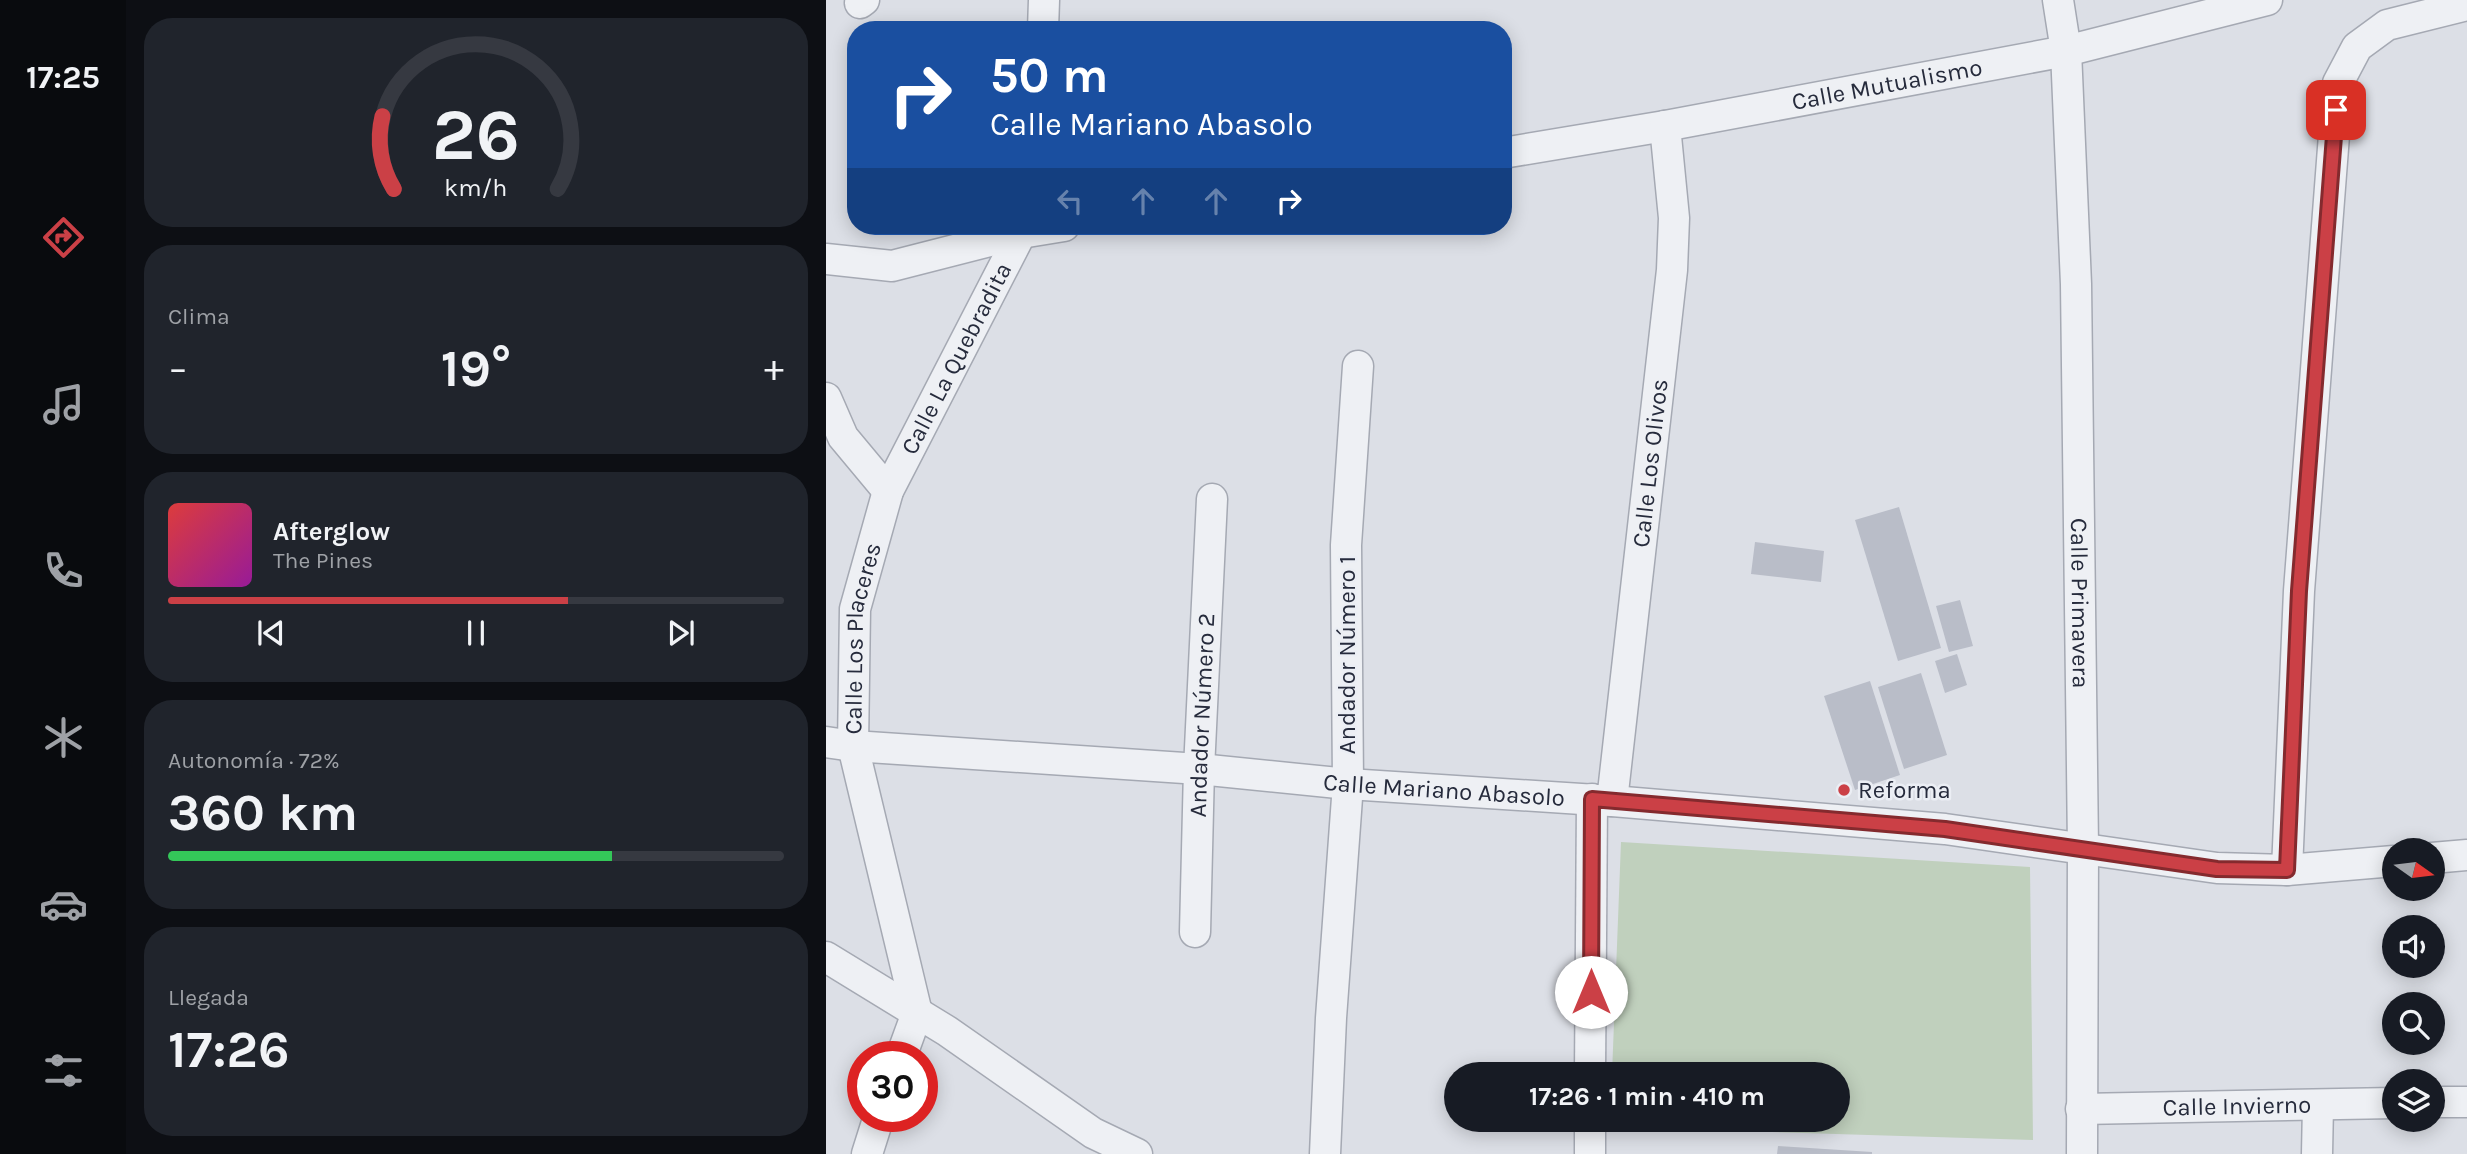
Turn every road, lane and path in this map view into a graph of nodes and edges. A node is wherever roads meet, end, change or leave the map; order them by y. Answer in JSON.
{"nodes":[{"id":1,"x":1044,"y":0,"type":"edge"},
{"id":2,"x":2058,"y":0,"type":"edge"},
{"id":3,"x":2267,"y":0,"type":"edge"},
{"id":4,"x":2467,"y":5,"type":"edge"},
{"id":5,"x":1043,"y":21,"type":"edge"},
{"id":6,"x":2066,"y":51,"type":"junction"},
{"id":7,"x":1665,"y":126,"type":"junction"},
{"id":8,"x":1512,"y":152,"type":"edge"},
{"id":9,"x":1001,"y":235,"type":"edge"},
{"id":10,"x":1019,"y":235,"type":"edge"},
{"id":11,"x":826,"y":259,"type":"edge"},
{"id":12,"x":1358,"y":366,"type":"dead end"},
{"id":13,"x":826,"y":398,"type":"edge"},
{"id":14,"x":888,"y":491,"type":"junction"},
{"id":15,"x":1212,"y":499,"type":"dead end"},
{"id":16,"x":840,"y":744,"type":"edge"},
{"id":17,"x":1199,"y":769,"type":"junction"},
{"id":18,"x":1348,"y":784,"type":"junction"},
{"id":19,"x":1602,"y":800,"type":"junction"},
{"id":20,"x":2083,"y":848,"type":"junction"},
{"id":21,"x":2467,"y":855,"type":"edge"},
{"id":22,"x":2445,"y":857,"type":"edge"},
{"id":23,"x":2382,"y":862,"type":"edge"},
{"id":24,"x":2287,"y":870,"type":"junction"},
{"id":25,"x":1195,"y":932,"type":"dead end"},
{"id":26,"x":826,"y":957,"type":"edge"},
{"id":27,"x":917,"y":1013,"type":"junction"},
{"id":28,"x":907,"y":1041,"type":"edge"},
{"id":29,"x":1591,"y":1062,"type":"edge"},
{"id":30,"x":2445,"y":1102,"type":"edge"},
{"id":31,"x":2467,"y":1102,"type":"edge"},
{"id":32,"x":2382,"y":1103,"type":"edge"},
{"id":33,"x":2318,"y":1105,"type":"junction"},
{"id":34,"x":2081,"y":1109,"type":"junction"},
{"id":35,"x":875,"y":1132,"type":"edge"},
{"id":36,"x":1590,"y":1132,"type":"edge"},
{"id":37,"x":867,"y":1154,"type":"edge"},
{"id":38,"x":1137,"y":1154,"type":"edge"},
{"id":39,"x":1325,"y":1154,"type":"edge"},
{"id":40,"x":1590,"y":1154,"type":"edge"},
{"id":41,"x":2082,"y":1154,"type":"edge"},
{"id":42,"x":2317,"y":1154,"type":"edge"}],
"edges":[{"from":1,"to":5,"type":"street"},
{"from":2,"to":6,"type":"street","name":"Calle Primavera"},
{"from":3,"to":6,"type":"street","name":"Calle Mutualismo"},
{"from":4,"to":24,"type":"street"},
{"from":6,"to":7,"type":"street","name":"Calle Mutualismo"},
{"from":6,"to":20,"type":"street","name":"Calle Primavera"},
{"from":7,"to":8,"type":"street","name":"Calle Mutualismo"},
{"from":7,"to":19,"type":"street","name":"Calle Los Olivos"},
{"from":9,"to":11,"type":"street"},
{"from":10,"to":14,"type":"street","name":"Calle La Quebradita"},
{"from":12,"to":18,"type":"street","name":"Andador Número 1"},
{"from":13,"to":14,"type":"street"},
{"from":14,"to":16,"type":"street","name":"Calle Los Placeres"},
{"from":15,"to":17,"type":"street","name":"Andador Número 2"},
{"from":16,"to":17,"type":"street","name":"Calle Mariano Abasolo"},
{"from":16,"to":27,"type":"street","name":"Calle Los Placeres"},
{"from":17,"to":18,"type":"street","name":"Calle Mariano Abasolo"},
{"from":17,"to":25,"type":"street","name":"Andador Número 2"},
{"from":18,"to":19,"type":"street","name":"Calle Mariano Abasolo"},
{"from":18,"to":39,"type":"street","name":"Andador Número 1"},
{"from":19,"to":20,"type":"street","name":"Calle Mariano Abasolo"},
{"from":19,"to":29,"type":"street","name":"Calle Los Olivos"},
{"from":20,"to":24,"type":"street","name":"Calle Mariano Abasolo"},
{"from":20,"to":34,"type":"street","name":"Calle Primavera"},
{"from":21,"to":22,"type":"street"},
{"from":23,"to":24,"type":"street","name":"Calle Mariano Abasolo"},
{"from":26,"to":27,"type":"street"},
{"from":27,"to":28,"type":"street"},
{"from":27,"to":38,"type":"street"},
{"from":30,"to":31,"type":"street"},
{"from":32,"to":33,"type":"street","name":"Calle Invierno"},
{"from":33,"to":34,"type":"street","name":"Calle Invierno"},
{"from":33,"to":42,"type":"street"},
{"from":34,"to":41,"type":"street","name":"Calle Primavera"},
{"from":35,"to":37,"type":"street"},
{"from":36,"to":40,"type":"street"}]}
